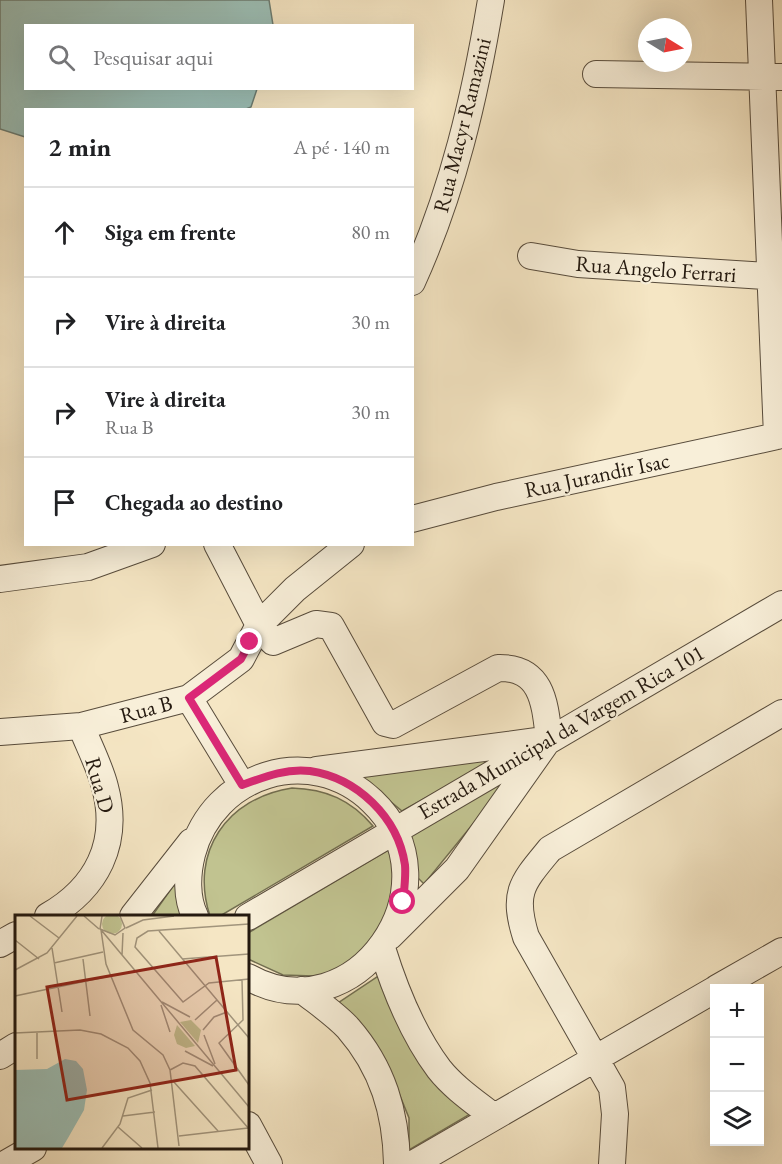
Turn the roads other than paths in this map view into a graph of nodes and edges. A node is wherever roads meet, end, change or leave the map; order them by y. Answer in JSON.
{"nodes":[{"id":1,"x":491,"y":0,"type":"edge"},
{"id":2,"x":759,"y":0,"type":"edge"},
{"id":3,"x":596,"y":74,"type":"dead end"},
{"id":4,"x":771,"y":76,"type":"edge"},
{"id":5,"x":531,"y":256,"type":"dead end"},
{"id":6,"x":776,"y":277,"type":"edge"},
{"id":7,"x":414,"y":278,"type":"edge"},
{"id":8,"x":779,"y":436,"type":"edge"},
{"id":9,"x":414,"y":518,"type":"edge"},
{"id":10,"x":146,"y":546,"type":"edge"},
{"id":11,"x":218,"y":546,"type":"edge"},
{"id":12,"x":349,"y":546,"type":"edge"},
{"id":13,"x":0,"y":579,"type":"edge"},
{"id":14,"x":782,"y":604,"type":"edge"},
{"id":15,"x":259,"y":625,"type":"junction"},
{"id":16,"x":189,"y":698,"type":"junction"},
{"id":17,"x":782,"y":713,"type":"edge"},
{"id":18,"x":81,"y":726,"type":"junction"},
{"id":19,"x":1,"y":733,"type":"edge"},
{"id":20,"x":549,"y":739,"type":"junction"},
{"id":21,"x":309,"y":771,"type":"junction"},
{"id":22,"x":242,"y":785,"type":"junction"},
{"id":23,"x":394,"y":830,"type":"junction"},
{"id":24,"x":197,"y":835,"type":"junction"},
{"id":25,"x":50,"y":915,"type":"edge"},
{"id":26,"x":134,"y":915,"type":"edge"},
{"id":27,"x":194,"y":915,"type":"edge"},
{"id":28,"x":249,"y":916,"type":"edge"},
{"id":29,"x":15,"y":936,"type":"edge"},
{"id":30,"x":386,"y":942,"type":"junction"},
{"id":31,"x":0,"y":944,"type":"edge"},
{"id":32,"x":782,"y":951,"type":"edge"},
{"id":33,"x":249,"y":978,"type":"edge"},
{"id":34,"x":725,"y":984,"type":"edge"},
{"id":35,"x":297,"y":990,"type":"junction"},
{"id":36,"x":710,"y":992,"type":"edge"},
{"id":37,"x":249,"y":998,"type":"edge"},
{"id":38,"x":15,"y":1048,"type":"edge"},
{"id":39,"x":0,"y":1056,"type":"edge"},
{"id":40,"x":597,"y":1058,"type":"junction"},
{"id":41,"x":494,"y":1117,"type":"junction"},
{"id":42,"x":249,"y":1127,"type":"edge"},
{"id":43,"x":31,"y":1149,"type":"edge"},
{"id":44,"x":5,"y":1164,"type":"edge"},
{"id":45,"x":269,"y":1164,"type":"edge"},
{"id":46,"x":397,"y":1164,"type":"edge"},
{"id":47,"x":413,"y":1164,"type":"edge"},
{"id":48,"x":612,"y":1164,"type":"edge"}],
"edges":[{"from":1,"to":7,"type":"street","name":"Rua Macyr Ramazini"},
{"from":2,"to":4,"type":"street"},
{"from":3,"to":4,"type":"street"},
{"from":4,"to":6,"type":"street"},
{"from":5,"to":6,"type":"street","name":"Rua Angelo Ferrari"},
{"from":6,"to":8,"type":"street"},
{"from":8,"to":9,"type":"street","name":"Rua Jurandir Isac"},
{"from":10,"to":13,"type":"street"},
{"from":11,"to":15,"type":"street"},
{"from":12,"to":15,"type":"street"},
{"from":14,"to":20,"type":"street","name":"Estrada Municipal da Vargem Rica 101"},
{"from":15,"to":16,"type":"street","name":"Rua B"},
{"from":15,"to":20,"type":"street"},
{"from":16,"to":18,"type":"street","name":"Rua B"},
{"from":16,"to":22,"type":"street"},
{"from":17,"to":40,"type":"street"},
{"from":18,"to":19,"type":"street","name":"Rua B"},
{"from":18,"to":25,"type":"street","name":"Rua D"},
{"from":20,"to":21,"type":"street"},
{"from":20,"to":23,"type":"street","name":"Estrada Municipal da Vargem Rica 101"},
{"from":20,"to":30,"type":"street"},
{"from":21,"to":22,"type":"street"},
{"from":21,"to":23,"type":"street"},
{"from":22,"to":24,"type":"street"},
{"from":23,"to":28,"type":"street","name":"Estrada Municipal da Vargem Rica 101"},
{"from":23,"to":30,"type":"street"},
{"from":24,"to":26,"type":"street"},
{"from":24,"to":27,"type":"street"},
{"from":29,"to":31,"type":"street"},
{"from":30,"to":35,"type":"street"},
{"from":30,"to":41,"type":"street"},
{"from":32,"to":34,"type":"street"},
{"from":33,"to":35,"type":"street"},
{"from":35,"to":37,"type":"street"},
{"from":35,"to":46,"type":"street"},
{"from":36,"to":40,"type":"street"},
{"from":38,"to":39,"type":"street"},
{"from":40,"to":41,"type":"street"},
{"from":40,"to":48,"type":"street"},
{"from":41,"to":47,"type":"street"},
{"from":42,"to":45,"type":"street"},
{"from":43,"to":44,"type":"street"}]}
